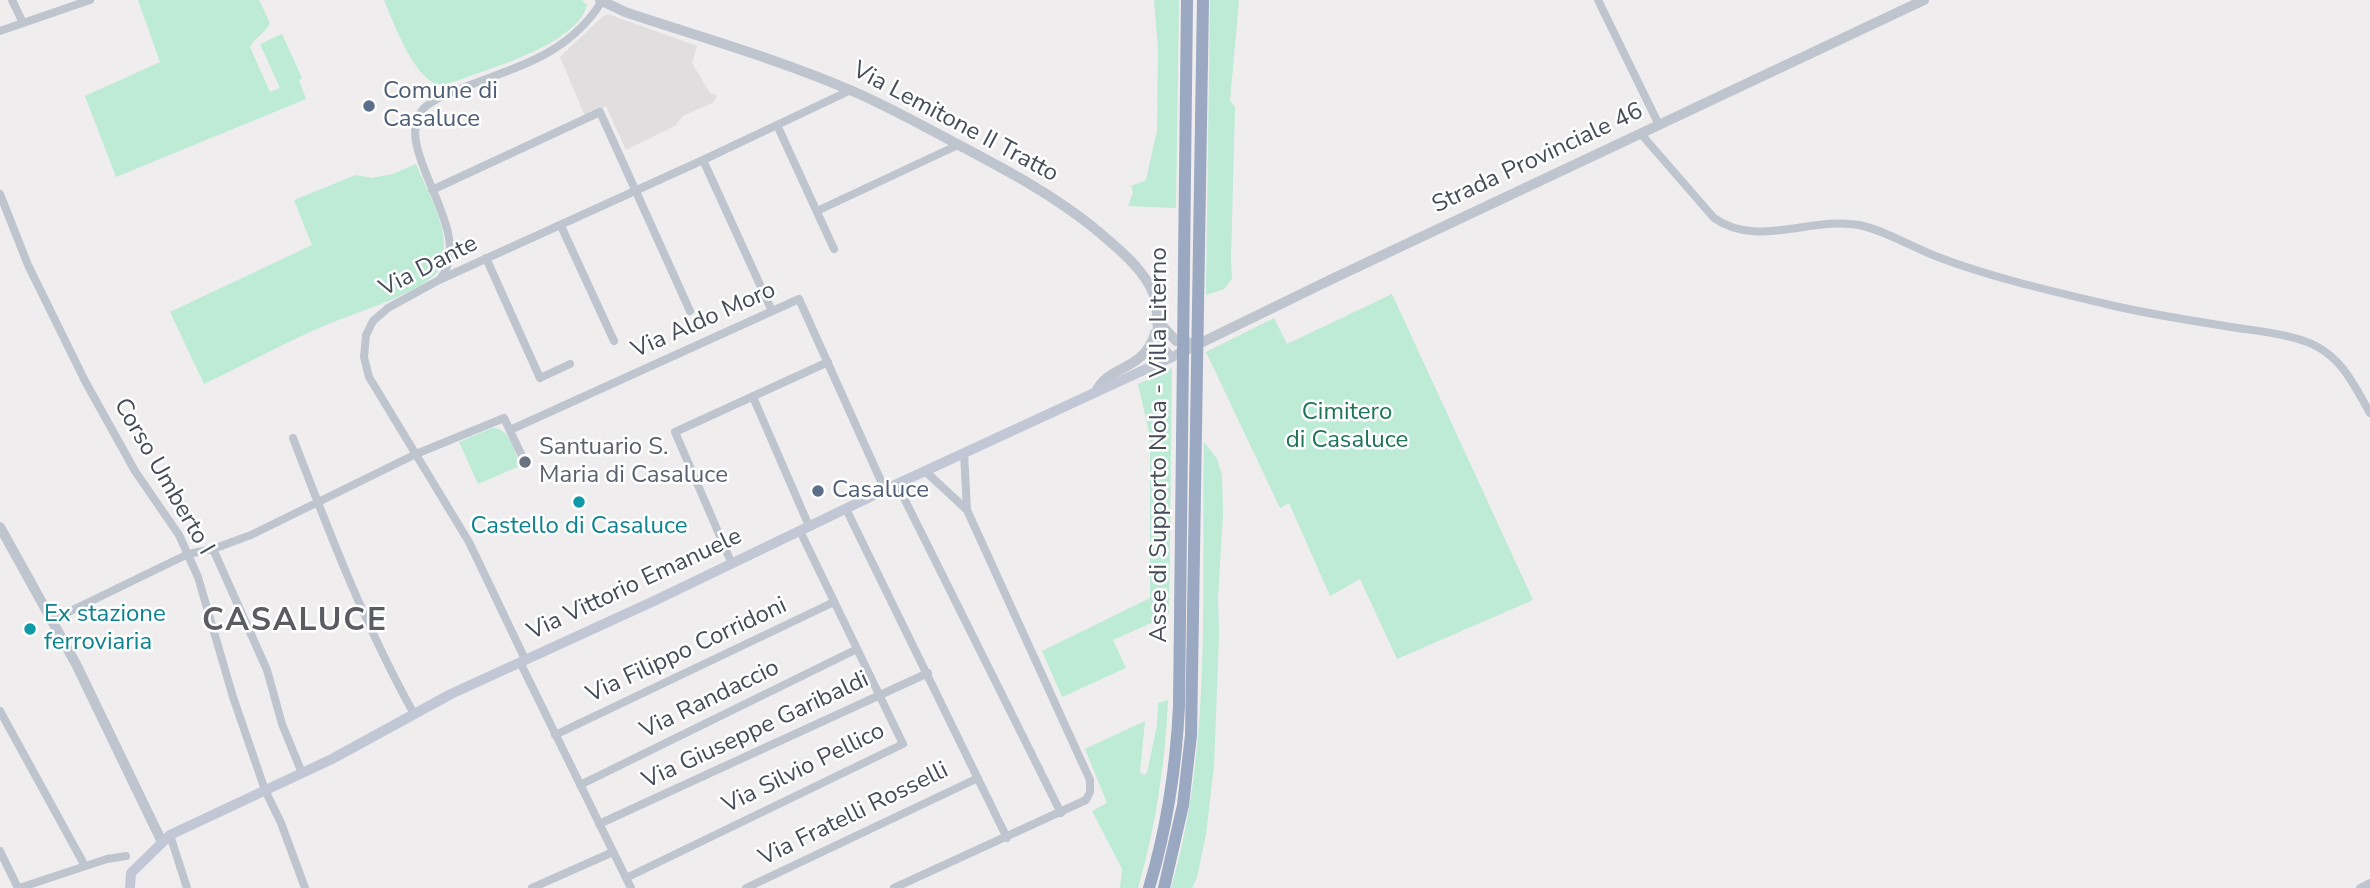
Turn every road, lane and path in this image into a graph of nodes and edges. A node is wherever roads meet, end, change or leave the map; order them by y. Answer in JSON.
{"nodes":[{"id":1,"x":12,"y":0,"type":"edge"},
{"id":2,"x":90,"y":0,"type":"edge"},
{"id":3,"x":1187,"y":0,"type":"edge"},
{"id":4,"x":1203,"y":0,"type":"edge"},
{"id":5,"x":1598,"y":0,"type":"edge"},
{"id":6,"x":1924,"y":0,"type":"edge"},
{"id":7,"x":601,"y":1,"type":"edge"},
{"id":8,"x":23,"y":23,"type":"junction"},
{"id":9,"x":0,"y":31,"type":"edge"},
{"id":10,"x":851,"y":90,"type":"junction"},
{"id":11,"x":777,"y":125,"type":"junction"},
{"id":12,"x":1659,"y":125,"type":"junction"},
{"id":13,"x":1641,"y":134,"type":"junction"},
{"id":14,"x":958,"y":145,"type":"junction"},
{"id":15,"x":703,"y":160,"type":"junction"},
{"id":16,"x":432,"y":190,"type":"junction"},
{"id":17,"x":636,"y":191,"type":"junction"},
{"id":18,"x":0,"y":194,"type":"edge"},
{"id":19,"x":817,"y":211,"type":"junction"},
{"id":20,"x":561,"y":226,"type":"junction"},
{"id":21,"x":834,"y":249,"type":"dead end"},
{"id":22,"x":486,"y":258,"type":"junction"},
{"id":23,"x":439,"y":280,"type":"junction"},
{"id":24,"x":690,"y":311,"type":"dead end"},
{"id":25,"x":772,"y":311,"type":"junction"},
{"id":26,"x":1158,"y":322,"type":"junction"},
{"id":27,"x":1207,"y":340,"type":"junction"},
{"id":28,"x":614,"y":341,"type":"dead end"},
{"id":29,"x":1172,"y":357,"type":"junction"},
{"id":30,"x":828,"y":362,"type":"junction"},
{"id":31,"x":570,"y":364,"type":"dead end"},
{"id":32,"x":1096,"y":392,"type":"junction"},
{"id":33,"x":753,"y":397,"type":"junction"},
{"id":34,"x":2370,"y":413,"type":"edge"},
{"id":35,"x":510,"y":430,"type":"junction"},
{"id":36,"x":293,"y":438,"type":"dead end"},
{"id":37,"x":964,"y":453,"type":"junction"},
{"id":38,"x":416,"y":454,"type":"junction"},
{"id":39,"x":522,"y":456,"type":"dead end"},
{"id":40,"x":925,"y":471,"type":"junction"},
{"id":41,"x":897,"y":484,"type":"junction"},
{"id":42,"x":885,"y":490,"type":"junction"},
{"id":43,"x":318,"y":503,"type":"junction"},
{"id":44,"x":846,"y":509,"type":"junction"},
{"id":45,"x":967,"y":510,"type":"junction"},
{"id":46,"x":0,"y":527,"type":"edge"},
{"id":47,"x":804,"y":529,"type":"junction"},
{"id":48,"x":213,"y":549,"type":"junction"},
{"id":49,"x":188,"y":554,"type":"junction"},
{"id":50,"x":733,"y":564,"type":"junction"},
{"id":51,"x":834,"y":602,"type":"junction"},
{"id":52,"x":52,"y":620,"type":"junction"},
{"id":53,"x":857,"y":649,"type":"junction"},
{"id":54,"x":522,"y":660,"type":"junction"},
{"id":55,"x":928,"y":673,"type":"junction"},
{"id":56,"x":880,"y":696,"type":"junction"},
{"id":57,"x":0,"y":711,"type":"edge"},
{"id":58,"x":414,"y":714,"type":"junction"},
{"id":59,"x":555,"y":735,"type":"junction"},
{"id":60,"x":302,"y":773,"type":"junction"},
{"id":61,"x":978,"y":778,"type":"junction"},
{"id":62,"x":580,"y":785,"type":"junction"},
{"id":63,"x":265,"y":790,"type":"junction"},
{"id":64,"x":1061,"y":813,"type":"junction"},
{"id":65,"x":599,"y":824,"type":"junction"},
{"id":66,"x":166,"y":838,"type":"junction"},
{"id":67,"x":1007,"y":838,"type":"junction"},
{"id":68,"x":0,"y":851,"type":"edge"},
{"id":69,"x":613,"y":852,"type":"junction"},
{"id":70,"x":126,"y":856,"type":"dead end"},
{"id":71,"x":85,"y":866,"type":"junction"},
{"id":72,"x":626,"y":878,"type":"junction"},
{"id":73,"x":2370,"y":883,"type":"edge"},
{"id":74,"x":19,"y":888,"type":"edge"},
{"id":75,"x":130,"y":888,"type":"edge"},
{"id":76,"x":187,"y":888,"type":"edge"},
{"id":77,"x":306,"y":888,"type":"edge"},
{"id":78,"x":531,"y":888,"type":"edge"},
{"id":79,"x":631,"y":888,"type":"edge"},
{"id":80,"x":747,"y":888,"type":"edge"},
{"id":81,"x":896,"y":888,"type":"edge"},
{"id":82,"x":1149,"y":888,"type":"edge"},
{"id":83,"x":1164,"y":888,"type":"edge"},
{"id":84,"x":2360,"y":888,"type":"edge"}],
"edges":[{"from":1,"to":8,"type":"street"},
{"from":2,"to":8,"type":"street"},
{"from":3,"to":82,"type":"highway","name":"Asse di Supporto Nola - Villa Literno"},
{"from":4,"to":83,"type":"highway","name":"Asse di Supporto Nola - Villa Literno"},
{"from":5,"to":12,"type":"street"},
{"from":6,"to":12,"type":"street","name":"Strada Provinciale 46"},
{"from":7,"to":10,"type":"street","name":"Via Lemitone II Tratto"},
{"from":7,"to":16,"type":"street"},
{"from":8,"to":9,"type":"street"},
{"from":10,"to":11,"type":"street","name":"Via Dante"},
{"from":10,"to":14,"type":"street","name":"Via Lemitone II Tratto"},
{"from":11,"to":15,"type":"street","name":"Via Dante"},
{"from":11,"to":19,"type":"street"},
{"from":12,"to":13,"type":"street","name":"Strada Provinciale 46"},
{"from":13,"to":27,"type":"street","name":"Strada Provinciale 46"},
{"from":13,"to":34,"type":"street"},
{"from":14,"to":19,"type":"street"},
{"from":14,"to":26,"type":"street","name":"Via Lemitone II Tratto"},
{"from":15,"to":17,"type":"street","name":"Via Dante"},
{"from":15,"to":25,"type":"street"},
{"from":16,"to":17,"type":"street"},
{"from":16,"to":23,"type":"street"},
{"from":17,"to":20,"type":"street","name":"Via Dante"},
{"from":17,"to":24,"type":"street"},
{"from":18,"to":49,"type":"street","name":"Corso Umberto I"},
{"from":19,"to":21,"type":"street"},
{"from":20,"to":22,"type":"street","name":"Via Dante"},
{"from":20,"to":28,"type":"street"},
{"from":22,"to":23,"type":"street","name":"Via Dante"},
{"from":22,"to":31,"type":"street"},
{"from":23,"to":38,"type":"street","name":"Via Dante"},
{"from":25,"to":30,"type":"street","name":"Via Aldo Moro"},
{"from":25,"to":35,"type":"street","name":"Via Aldo Moro"},
{"from":26,"to":27,"type":"street"},
{"from":26,"to":29,"type":"street","name":"Via Lemitone II Tratto"},
{"from":26,"to":32,"type":"street"},
{"from":27,"to":29,"type":"street","name":"Strada Provinciale 46"},
{"from":29,"to":32,"type":"main road","name":"Via Vittorio Emanuele"},
{"from":30,"to":33,"type":"street"},
{"from":30,"to":42,"type":"street","name":"Via Aldo Moro"},
{"from":32,"to":37,"type":"main road","name":"Via Vittorio Emanuele"},
{"from":33,"to":47,"type":"street","name":"Via Silvio Pellico"},
{"from":33,"to":50,"type":"street"},
{"from":35,"to":38,"type":"street"},
{"from":35,"to":39,"type":"street"},
{"from":36,"to":43,"type":"street"},
{"from":37,"to":40,"type":"main road","name":"Via Vittorio Emanuele"},
{"from":37,"to":45,"type":"street"},
{"from":38,"to":43,"type":"street"},
{"from":38,"to":54,"type":"street","name":"Via Dante"},
{"from":40,"to":41,"type":"main road","name":"Via Vittorio Emanuele"},
{"from":40,"to":45,"type":"street"},
{"from":41,"to":42,"type":"main road","name":"Via Vittorio Emanuele"},
{"from":41,"to":64,"type":"street"},
{"from":42,"to":44,"type":"main road","name":"Via Vittorio Emanuele"},
{"from":43,"to":48,"type":"street"},
{"from":43,"to":58,"type":"street"},
{"from":44,"to":47,"type":"main road","name":"Via Vittorio Emanuele"},
{"from":44,"to":55,"type":"street"},
{"from":45,"to":64,"type":"street"},
{"from":46,"to":52,"type":"street"},
{"from":47,"to":50,"type":"main road","name":"Via Vittorio Emanuele"},
{"from":47,"to":51,"type":"street","name":"Via Silvio Pellico"},
{"from":48,"to":49,"type":"street"},
{"from":48,"to":60,"type":"street"},
{"from":49,"to":52,"type":"street"},
{"from":49,"to":63,"type":"street","name":"Corso Umberto I"},
{"from":50,"to":54,"type":"main road","name":"Via Vittorio Emanuele"},
{"from":51,"to":53,"type":"street","name":"Via Silvio Pellico"},
{"from":51,"to":59,"type":"street","name":"Via Filippo Corridoni"},
{"from":52,"to":66,"type":"street"},
{"from":53,"to":56,"type":"street","name":"Via Silvio Pellico"},
{"from":53,"to":62,"type":"street","name":"Via Randaccio"},
{"from":54,"to":58,"type":"main road","name":"Via Vittorio Emanuele"},
{"from":54,"to":59,"type":"street","name":"Via Dante"},
{"from":55,"to":56,"type":"street","name":"Via Giuseppe Garibaldi"},
{"from":55,"to":61,"type":"street"},
{"from":56,"to":65,"type":"street","name":"Via Giuseppe Garibaldi"},
{"from":56,"to":72,"type":"street","name":"Via Silvio Pellico"},
{"from":57,"to":71,"type":"street"},
{"from":58,"to":60,"type":"main road","name":"Via Vittorio Emanuele"},
{"from":59,"to":62,"type":"street","name":"Via Dante"},
{"from":60,"to":63,"type":"main road","name":"Via Vittorio Emanuele"},
{"from":61,"to":67,"type":"street"},
{"from":61,"to":80,"type":"street","name":"Via Fratelli Rosselli"},
{"from":62,"to":65,"type":"street","name":"Via Dante"},
{"from":63,"to":66,"type":"main road","name":"Via Vittorio Emanuele"},
{"from":63,"to":77,"type":"street","name":"Corso Umberto I"},
{"from":64,"to":67,"type":"street"},
{"from":65,"to":69,"type":"street","name":"Via Dante"},
{"from":66,"to":75,"type":"main road","name":"Via Vittorio Emanuele"},
{"from":66,"to":76,"type":"street"},
{"from":67,"to":81,"type":"street"},
{"from":68,"to":74,"type":"street"},
{"from":69,"to":72,"type":"street","name":"Via Dante"},
{"from":69,"to":78,"type":"street"},
{"from":70,"to":71,"type":"street"},
{"from":71,"to":74,"type":"street"},
{"from":72,"to":79,"type":"street","name":"Via Dante"},
{"from":73,"to":84,"type":"street"}]}
